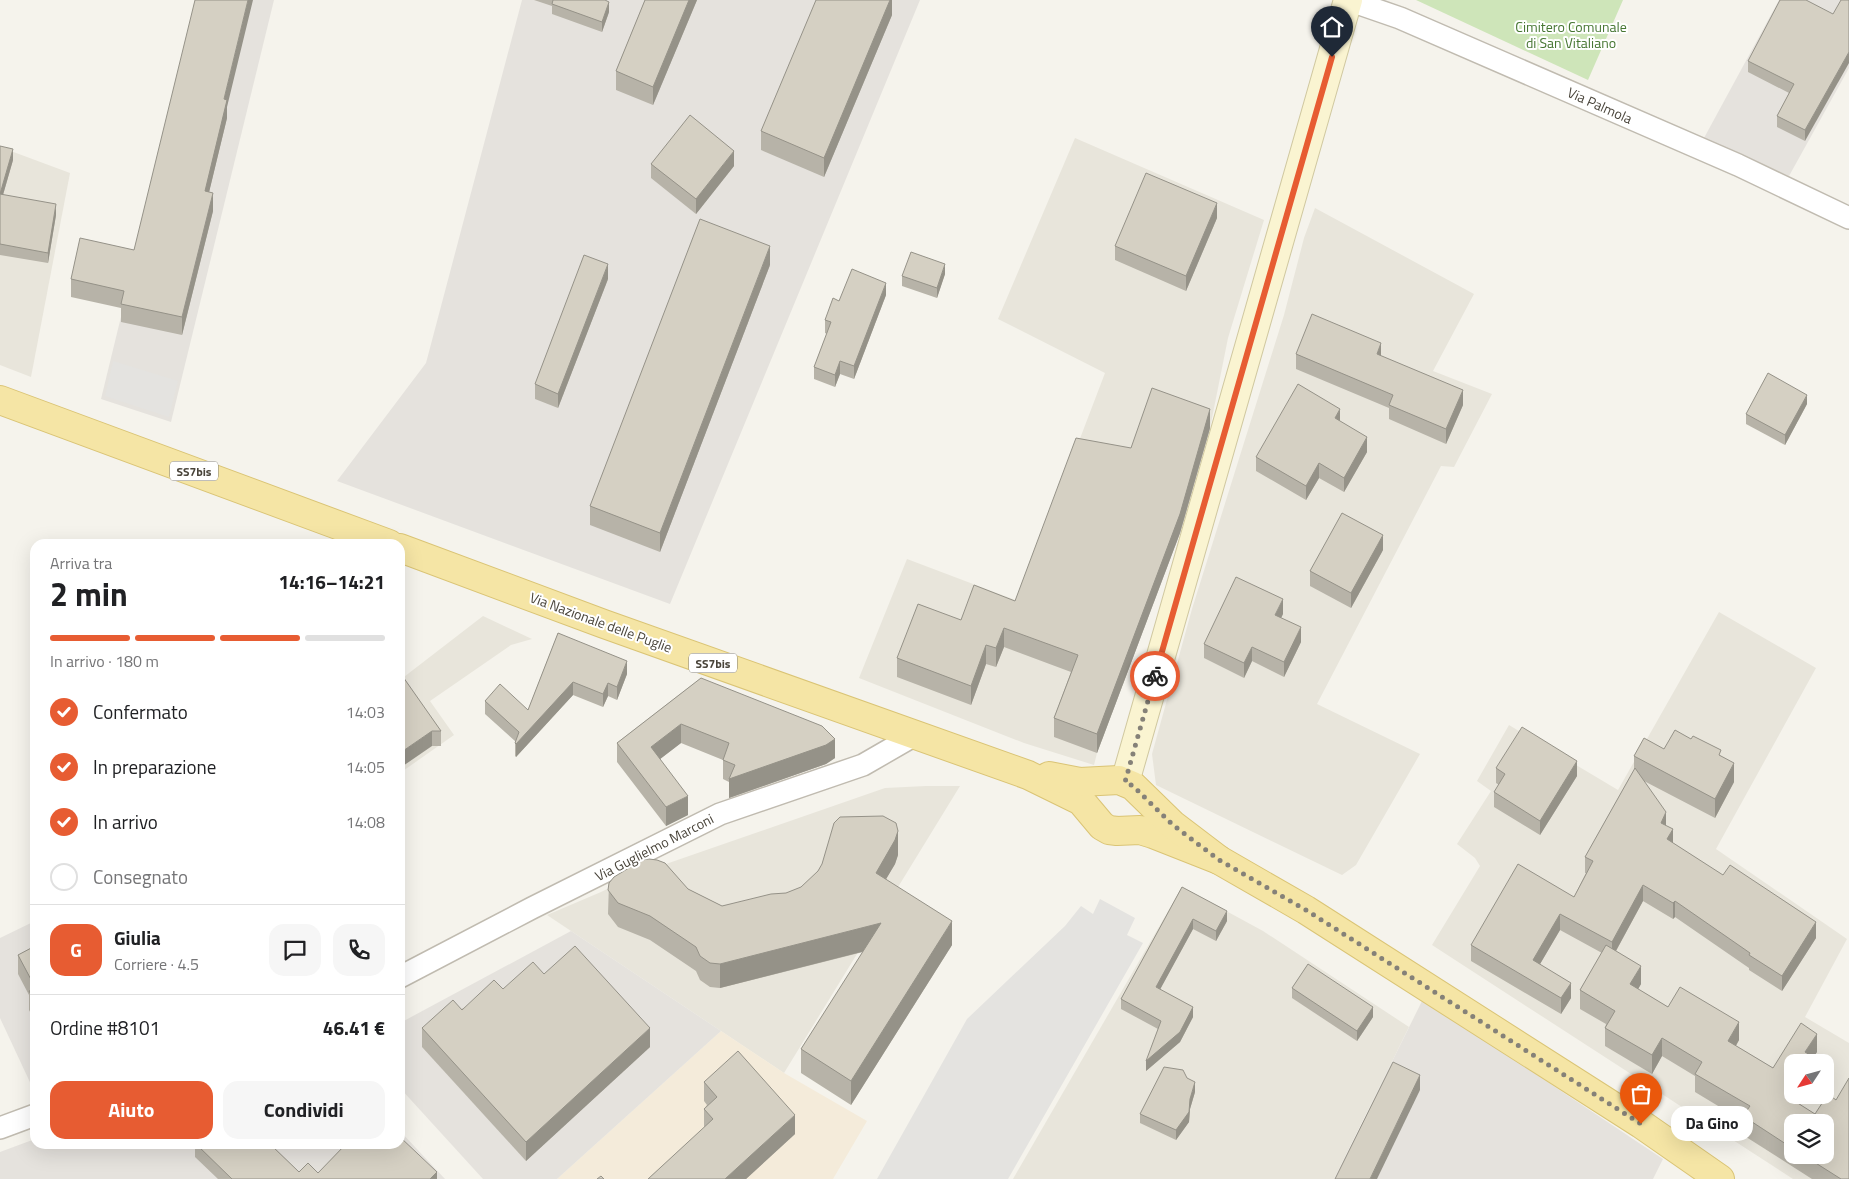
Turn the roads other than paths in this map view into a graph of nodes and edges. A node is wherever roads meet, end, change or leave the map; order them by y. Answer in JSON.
{"nodes":[{"id":1,"x":1348,"y":0,"type":"edge"},
{"id":2,"x":1849,"y":218,"type":"edge"},
{"id":3,"x":0,"y":400,"type":"edge"},
{"id":4,"x":375,"y":539,"type":"edge"},
{"id":5,"x":405,"y":550,"type":"edge"},
{"id":6,"x":916,"y":735,"type":"junction"},
{"id":7,"x":1028,"y":775,"type":"junction"},
{"id":8,"x":1125,"y":785,"type":"junction"},
{"id":9,"x":1097,"y":820,"type":"junction"},
{"id":10,"x":1124,"y":830,"type":"junction"},
{"id":11,"x":1219,"y":860,"type":"junction"},
{"id":12,"x":405,"y":974,"type":"edge"},
{"id":13,"x":30,"y":1117,"type":"edge"},
{"id":14,"x":0,"y":1128,"type":"edge"},
{"id":15,"x":1720,"y":1179,"type":"edge"}],
"edges":[{"from":1,"to":2,"type":"street","name":"Via Palmola"},
{"from":1,"to":8,"type":"street"},
{"from":3,"to":4,"type":"main road","number":"SS7bis"},
{"from":5,"to":6,"type":"main road","name":"Via Nazionale delle Puglie","number":"SS7bis"},
{"from":6,"to":7,"type":"main road","name":"Via Nazionale delle Puglie","number":"SS7bis"},
{"from":6,"to":12,"type":"street","name":"Via Guglielmo Marconi"},
{"from":7,"to":8,"type":"main road","name":"Via Nazionale delle Puglie","number":"SS7bis"},
{"from":7,"to":9,"type":"main road","name":"Via Nazionale delle Puglie","number":"SS7bis"},
{"from":8,"to":9,"type":"main road"},
{"from":8,"to":10,"type":"main road"},
{"from":8,"to":11,"type":"main road","name":"Via Nazionale delle Puglie","number":"SS7bis"},
{"from":9,"to":10,"type":"main road","name":"Via Nazionale delle Puglie","number":"SS7bis"},
{"from":10,"to":11,"type":"main road","name":"Via Nazionale delle Puglie","number":"SS7bis"},
{"from":11,"to":15,"type":"main road","name":"Via Nazionale delle Puglie","number":"SS7bis"},
{"from":13,"to":14,"type":"street"}]}
